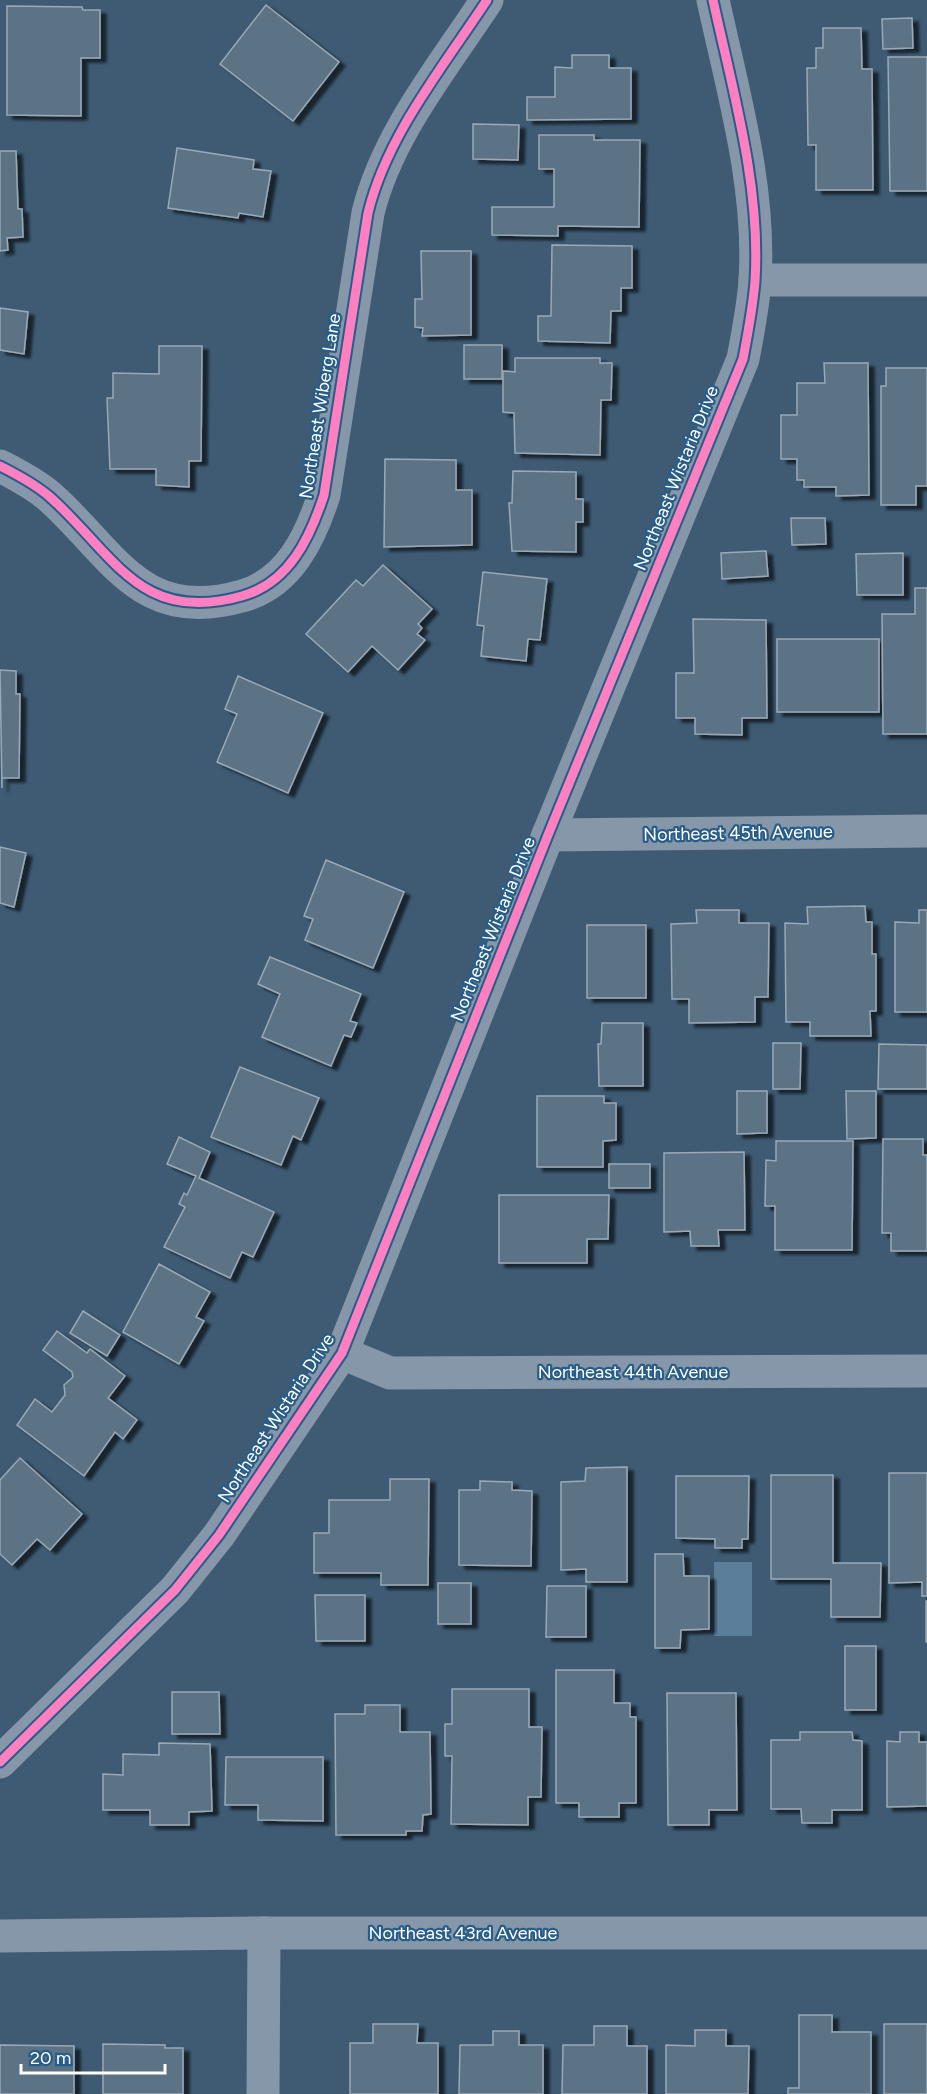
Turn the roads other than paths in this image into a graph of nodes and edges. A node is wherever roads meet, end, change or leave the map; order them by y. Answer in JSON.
{"nodes":[{"id":1,"x":487,"y":0,"type":"edge"},
{"id":2,"x":713,"y":0,"type":"edge"},
{"id":3,"x":755,"y":280,"type":"junction"},
{"id":4,"x":927,"y":280,"type":"edge"},
{"id":5,"x":0,"y":466,"type":"edge"},
{"id":6,"x":927,"y":831,"type":"edge"},
{"id":7,"x":548,"y":835,"type":"junction"},
{"id":8,"x":342,"y":1353,"type":"junction"},
{"id":9,"x":927,"y":1371,"type":"edge"},
{"id":10,"x":0,"y":1762,"type":"edge"},
{"id":11,"x":264,"y":1933,"type":"junction"},
{"id":12,"x":927,"y":1933,"type":"edge"},
{"id":13,"x":0,"y":1936,"type":"edge"},
{"id":14,"x":263,"y":2094,"type":"edge"}],
"edges":[{"from":1,"to":5,"type":"street","name":"Northeast Wiberg Lane"},
{"from":2,"to":3,"type":"street","name":"Northeast Wistaria Drive"},
{"from":3,"to":4,"type":"street"},
{"from":3,"to":7,"type":"street","name":"Northeast Wistaria Drive"},
{"from":6,"to":7,"type":"street","name":"Northeast 45th Avenue"},
{"from":7,"to":8,"type":"street","name":"Northeast Wistaria Drive"},
{"from":8,"to":9,"type":"street","name":"Northeast 44th Avenue"},
{"from":8,"to":10,"type":"street","name":"Northeast Wistaria Drive"},
{"from":11,"to":12,"type":"street","name":"Northeast 43rd Avenue"},
{"from":11,"to":13,"type":"street","name":"Northeast 43rd Avenue"},
{"from":11,"to":14,"type":"street"}]}
